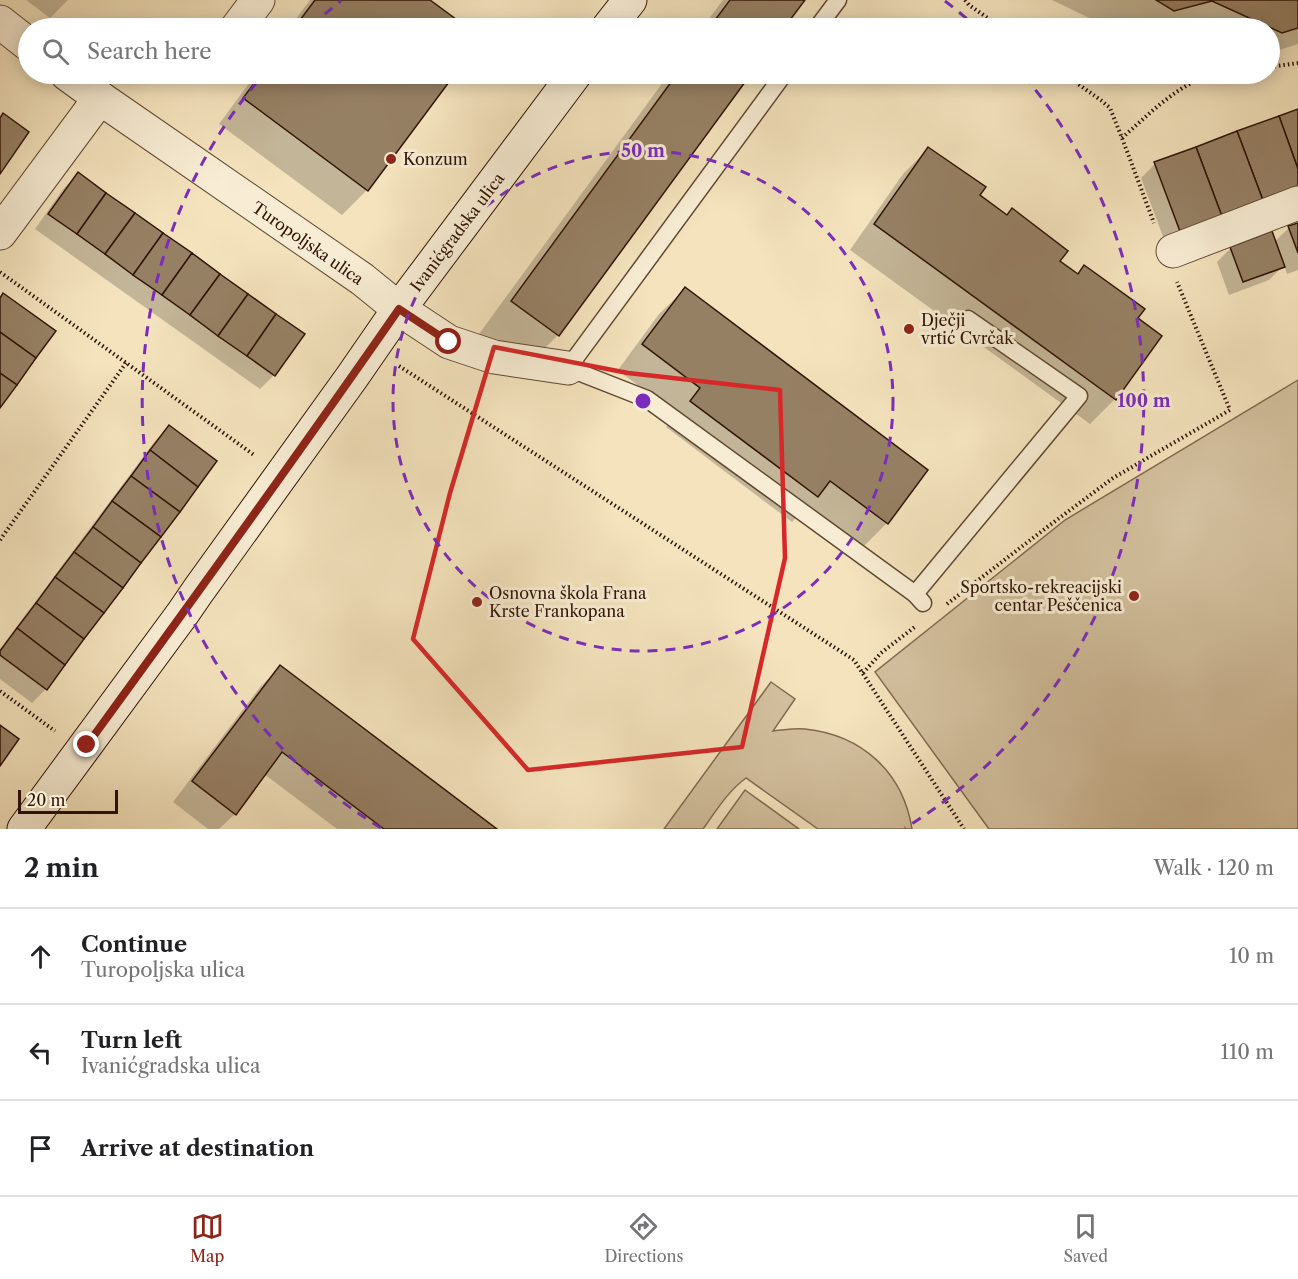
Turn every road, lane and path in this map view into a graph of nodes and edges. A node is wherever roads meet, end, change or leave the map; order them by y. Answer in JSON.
{"nodes":[{"id":1,"x":258,"y":0,"type":"edge"},
{"id":2,"x":630,"y":0,"type":"edge"},
{"id":3,"x":838,"y":0,"type":"edge"},
{"id":4,"x":965,"y":0,"type":"edge"},
{"id":5,"x":244,"y":18,"type":"edge"},
{"id":6,"x":616,"y":18,"type":"edge"},
{"id":7,"x":824,"y":18,"type":"edge"},
{"id":8,"x":988,"y":18,"type":"edge"},
{"id":9,"x":0,"y":22,"type":"edge"},
{"id":10,"x":18,"y":36,"type":"edge"},
{"id":11,"x":1298,"y":63,"type":"edge"},
{"id":12,"x":1280,"y":65,"type":"edge"},
{"id":13,"x":81,"y":84,"type":"edge"},
{"id":14,"x":568,"y":84,"type":"edge"},
{"id":15,"x":777,"y":84,"type":"edge"},
{"id":16,"x":1078,"y":84,"type":"edge"},
{"id":17,"x":1189,"y":84,"type":"edge"},
{"id":18,"x":100,"y":98,"type":"junction"},
{"id":19,"x":1122,"y":138,"type":"junction"},
{"id":20,"x":1298,"y":203,"type":"edge"},
{"id":21,"x":0,"y":233,"type":"edge"},
{"id":22,"x":1169,"y":253,"type":"junction"},
{"id":23,"x":0,"y":272,"type":"edge"},
{"id":24,"x":399,"y":309,"type":"junction"},
{"id":25,"x":968,"y":319,"type":"dead end"},
{"id":26,"x":371,"y":349,"type":"junction"},
{"id":27,"x":126,"y":363,"type":"junction"},
{"id":28,"x":568,"y":368,"type":"junction"},
{"id":29,"x":281,"y":475,"type":"junction"},
{"id":30,"x":0,"y":540,"type":"edge"},
{"id":31,"x":940,"y":609,"type":"dead end"},
{"id":32,"x":924,"y":621,"type":"dead end"},
{"id":33,"x":863,"y":673,"type":"junction"},
{"id":34,"x":0,"y":691,"type":"edge"},
{"id":35,"x":53,"y":730,"type":"dead end"},
{"id":36,"x":24,"y":829,"type":"edge"},
{"id":37,"x":964,"y":829,"type":"edge"}],
"edges":[{"from":1,"to":5,"type":"street"},
{"from":2,"to":6,"type":"street"},
{"from":3,"to":7,"type":"lane"},
{"from":4,"to":8,"type":"path"},
{"from":9,"to":10,"type":"street"},
{"from":11,"to":12,"type":"path"},
{"from":13,"to":18,"type":"street","name":"Turopoljska ulica"},
{"from":14,"to":24,"type":"street","name":"Ivanićgradska ulica"},
{"from":15,"to":28,"type":"lane"},
{"from":16,"to":19,"type":"path"},
{"from":17,"to":19,"type":"path"},
{"from":18,"to":21,"type":"street"},
{"from":18,"to":24,"type":"street","name":"Turopoljska ulica"},
{"from":19,"to":22,"type":"path"},
{"from":20,"to":22,"type":"street"},
{"from":22,"to":31,"type":"path"},
{"from":23,"to":27,"type":"path"},
{"from":24,"to":26,"type":"street","name":"Ivanićgradska ulica"},
{"from":24,"to":28,"type":"street","name":"Turopoljska ulica"},
{"from":25,"to":28,"type":"lane"},
{"from":26,"to":29,"type":"street","name":"Ivanićgradska ulica"},
{"from":26,"to":33,"type":"path"},
{"from":27,"to":29,"type":"path"},
{"from":27,"to":30,"type":"path"},
{"from":29,"to":36,"type":"street","name":"Ivanićgradska ulica"},
{"from":32,"to":33,"type":"path"},
{"from":33,"to":37,"type":"path"},
{"from":34,"to":35,"type":"path"}]}
